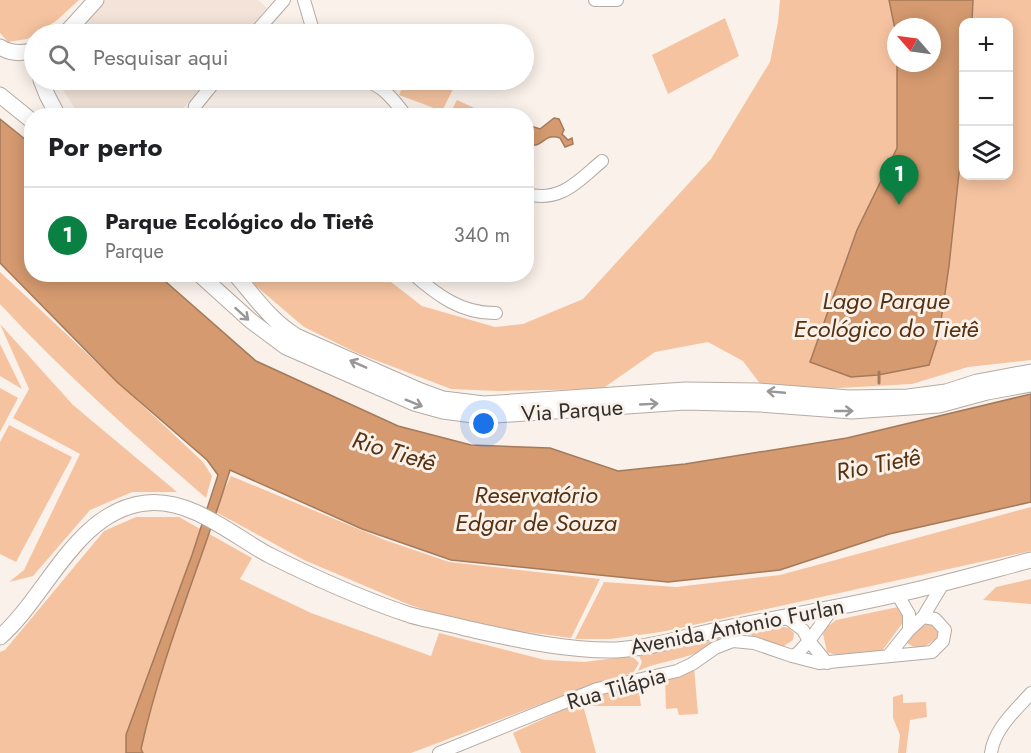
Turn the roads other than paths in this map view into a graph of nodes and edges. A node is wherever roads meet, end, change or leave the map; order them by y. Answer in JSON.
{"nodes":[{"id":1,"x":96,"y":0,"type":"edge"},
{"id":2,"x":284,"y":0,"type":"edge"},
{"id":3,"x":304,"y":0,"type":"edge"},
{"id":4,"x":595,"y":0,"type":"edge"},
{"id":5,"x":617,"y":0,"type":"edge"},
{"id":6,"x":74,"y":24,"type":"edge"},
{"id":7,"x":263,"y":24,"type":"edge"},
{"id":8,"x":311,"y":24,"type":"edge"},
{"id":9,"x":0,"y":47,"type":"edge"},
{"id":10,"x":24,"y":52,"type":"edge"},
{"id":11,"x":45,"y":90,"type":"edge"},
{"id":12,"x":208,"y":90,"type":"edge"},
{"id":13,"x":384,"y":90,"type":"edge"},
{"id":14,"x":0,"y":95,"type":"edge"},
{"id":15,"x":54,"y":108,"type":"edge"},
{"id":16,"x":195,"y":108,"type":"edge"},
{"id":17,"x":400,"y":108,"type":"edge"},
{"id":18,"x":24,"y":114,"type":"edge"},
{"id":19,"x":602,"y":161,"type":"dead end"},
{"id":20,"x":534,"y":195,"type":"edge"},
{"id":21,"x":208,"y":282,"type":"edge"},
{"id":22,"x":241,"y":282,"type":"edge"},
{"id":23,"x":422,"y":282,"type":"edge"},
{"id":24,"x":496,"y":313,"type":"dead end"},
{"id":25,"x":1031,"y":372,"type":"edge"},
{"id":26,"x":1031,"y":384,"type":"edge"},
{"id":27,"x":876,"y":404,"type":"junction"},
{"id":28,"x":1031,"y":560,"type":"edge"},
{"id":29,"x":944,"y":582,"type":"junction"},
{"id":30,"x":897,"y":594,"type":"junction"},
{"id":31,"x":833,"y":608,"type":"junction"},
{"id":32,"x":786,"y":617,"type":"junction"},
{"id":33,"x":923,"y":617,"type":"junction"},
{"id":34,"x":909,"y":630,"type":"junction"},
{"id":35,"x":0,"y":637,"type":"edge"},
{"id":36,"x":809,"y":641,"type":"junction"},
{"id":37,"x":889,"y":655,"type":"junction"},
{"id":38,"x":792,"y":656,"type":"junction"},
{"id":39,"x":827,"y":663,"type":"junction"},
{"id":40,"x":1031,"y":693,"type":"edge"},
{"id":41,"x":439,"y":753,"type":"edge"},
{"id":42,"x":991,"y":753,"type":"edge"}],
"edges":[{"from":1,"to":6,"type":"main road"},
{"from":2,"to":7,"type":"street"},
{"from":3,"to":8,"type":"street"},
{"from":4,"to":5,"type":"street"},
{"from":9,"to":10,"type":"main road"},
{"from":11,"to":15,"type":"main road"},
{"from":12,"to":16,"type":"street"},
{"from":13,"to":17,"type":"street"},
{"from":14,"to":18,"type":"main road"},
{"from":19,"to":20,"type":"street"},
{"from":21,"to":27,"type":"main road","name":"Via Parque","one_way":true},
{"from":27,"to":22,"type":"main road","name":"Via Parque","one_way":true},
{"from":23,"to":24,"type":"street"},
{"from":25,"to":27,"type":"main road"},
{"from":26,"to":27,"type":"main road"},
{"from":28,"to":29,"type":"main road","name":"Avenida Antonio Furlan"},
{"from":29,"to":30,"type":"main road","name":"Avenida Antonio Furlan"},
{"from":29,"to":33,"type":"street"},
{"from":30,"to":31,"type":"main road","name":"Avenida Antonio Furlan"},
{"from":30,"to":34,"type":"street"},
{"from":31,"to":32,"type":"main road","name":"Avenida Antonio Furlan"},
{"from":31,"to":36,"type":"street"},
{"from":32,"to":35,"type":"main road","name":"Avenida Antonio Furlan"},
{"from":32,"to":36,"type":"street"},
{"from":33,"to":34,"type":"street"},
{"from":33,"to":37,"type":"street","name":"Rua Tilápia"},
{"from":34,"to":37,"type":"street"},
{"from":36,"to":38,"type":"street"},
{"from":36,"to":39,"type":"street"},
{"from":37,"to":39,"type":"street","name":"Rua Tilápia"},
{"from":38,"to":39,"type":"street","name":"Rua Tilápia"},
{"from":38,"to":41,"type":"street","name":"Rua Tilápia"},
{"from":40,"to":42,"type":"street"}]}
